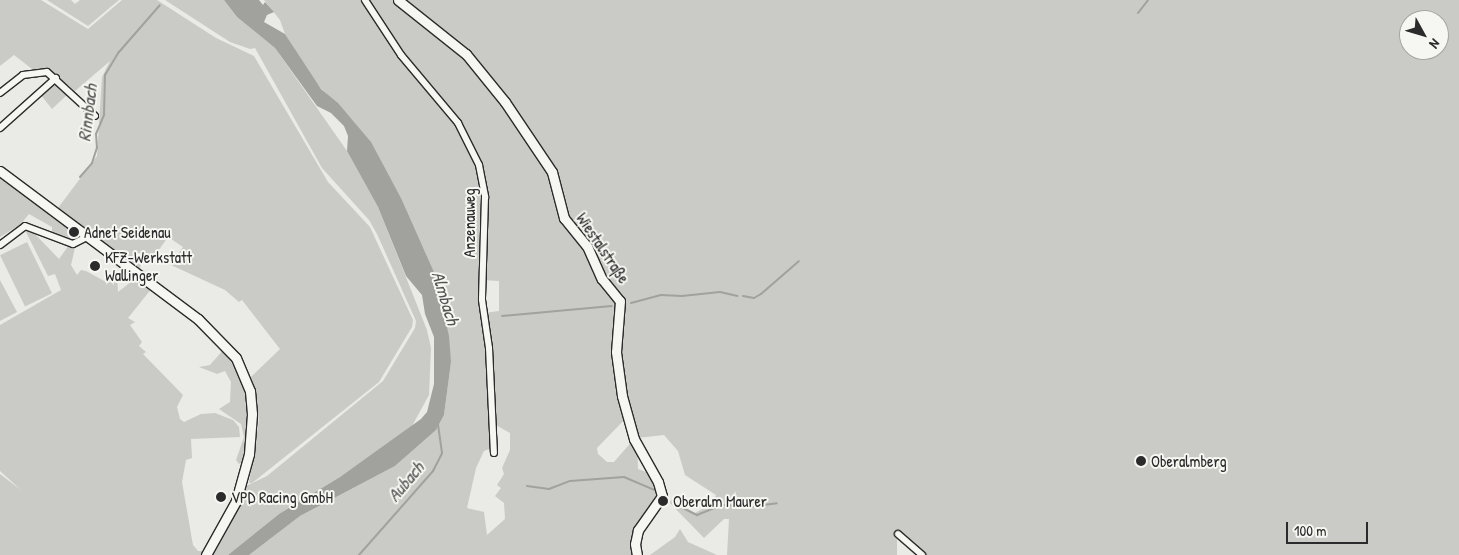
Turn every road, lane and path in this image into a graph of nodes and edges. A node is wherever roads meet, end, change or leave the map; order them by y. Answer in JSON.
{"nodes":[{"id":1,"x":365,"y":0,"type":"edge"},
{"id":2,"x":398,"y":0,"type":"edge"},
{"id":3,"x":56,"y":78,"type":"junction"},
{"id":4,"x":0,"y":93,"type":"edge"},
{"id":5,"x":95,"y":116,"type":"dead end"},
{"id":6,"x":0,"y":128,"type":"edge"},
{"id":7,"x":0,"y":171,"type":"edge"},
{"id":8,"x":87,"y":236,"type":"junction"},
{"id":9,"x":0,"y":245,"type":"edge"},
{"id":10,"x":494,"y":453,"type":"dead end"},
{"id":11,"x":898,"y":534,"type":"dead end"},
{"id":12,"x":206,"y":555,"type":"edge"},
{"id":13,"x":637,"y":555,"type":"edge"},
{"id":14,"x":922,"y":555,"type":"edge"}],
"edges":[{"from":1,"to":10,"type":"street","name":"Anzenauweg"},
{"from":2,"to":13,"type":"street","name":"Wiestalstraße"},
{"from":3,"to":4,"type":"street"},
{"from":3,"to":5,"type":"street"},
{"from":3,"to":6,"type":"street"},
{"from":7,"to":8,"type":"street"},
{"from":8,"to":9,"type":"street"},
{"from":8,"to":12,"type":"street"},
{"from":11,"to":14,"type":"street"}]}
